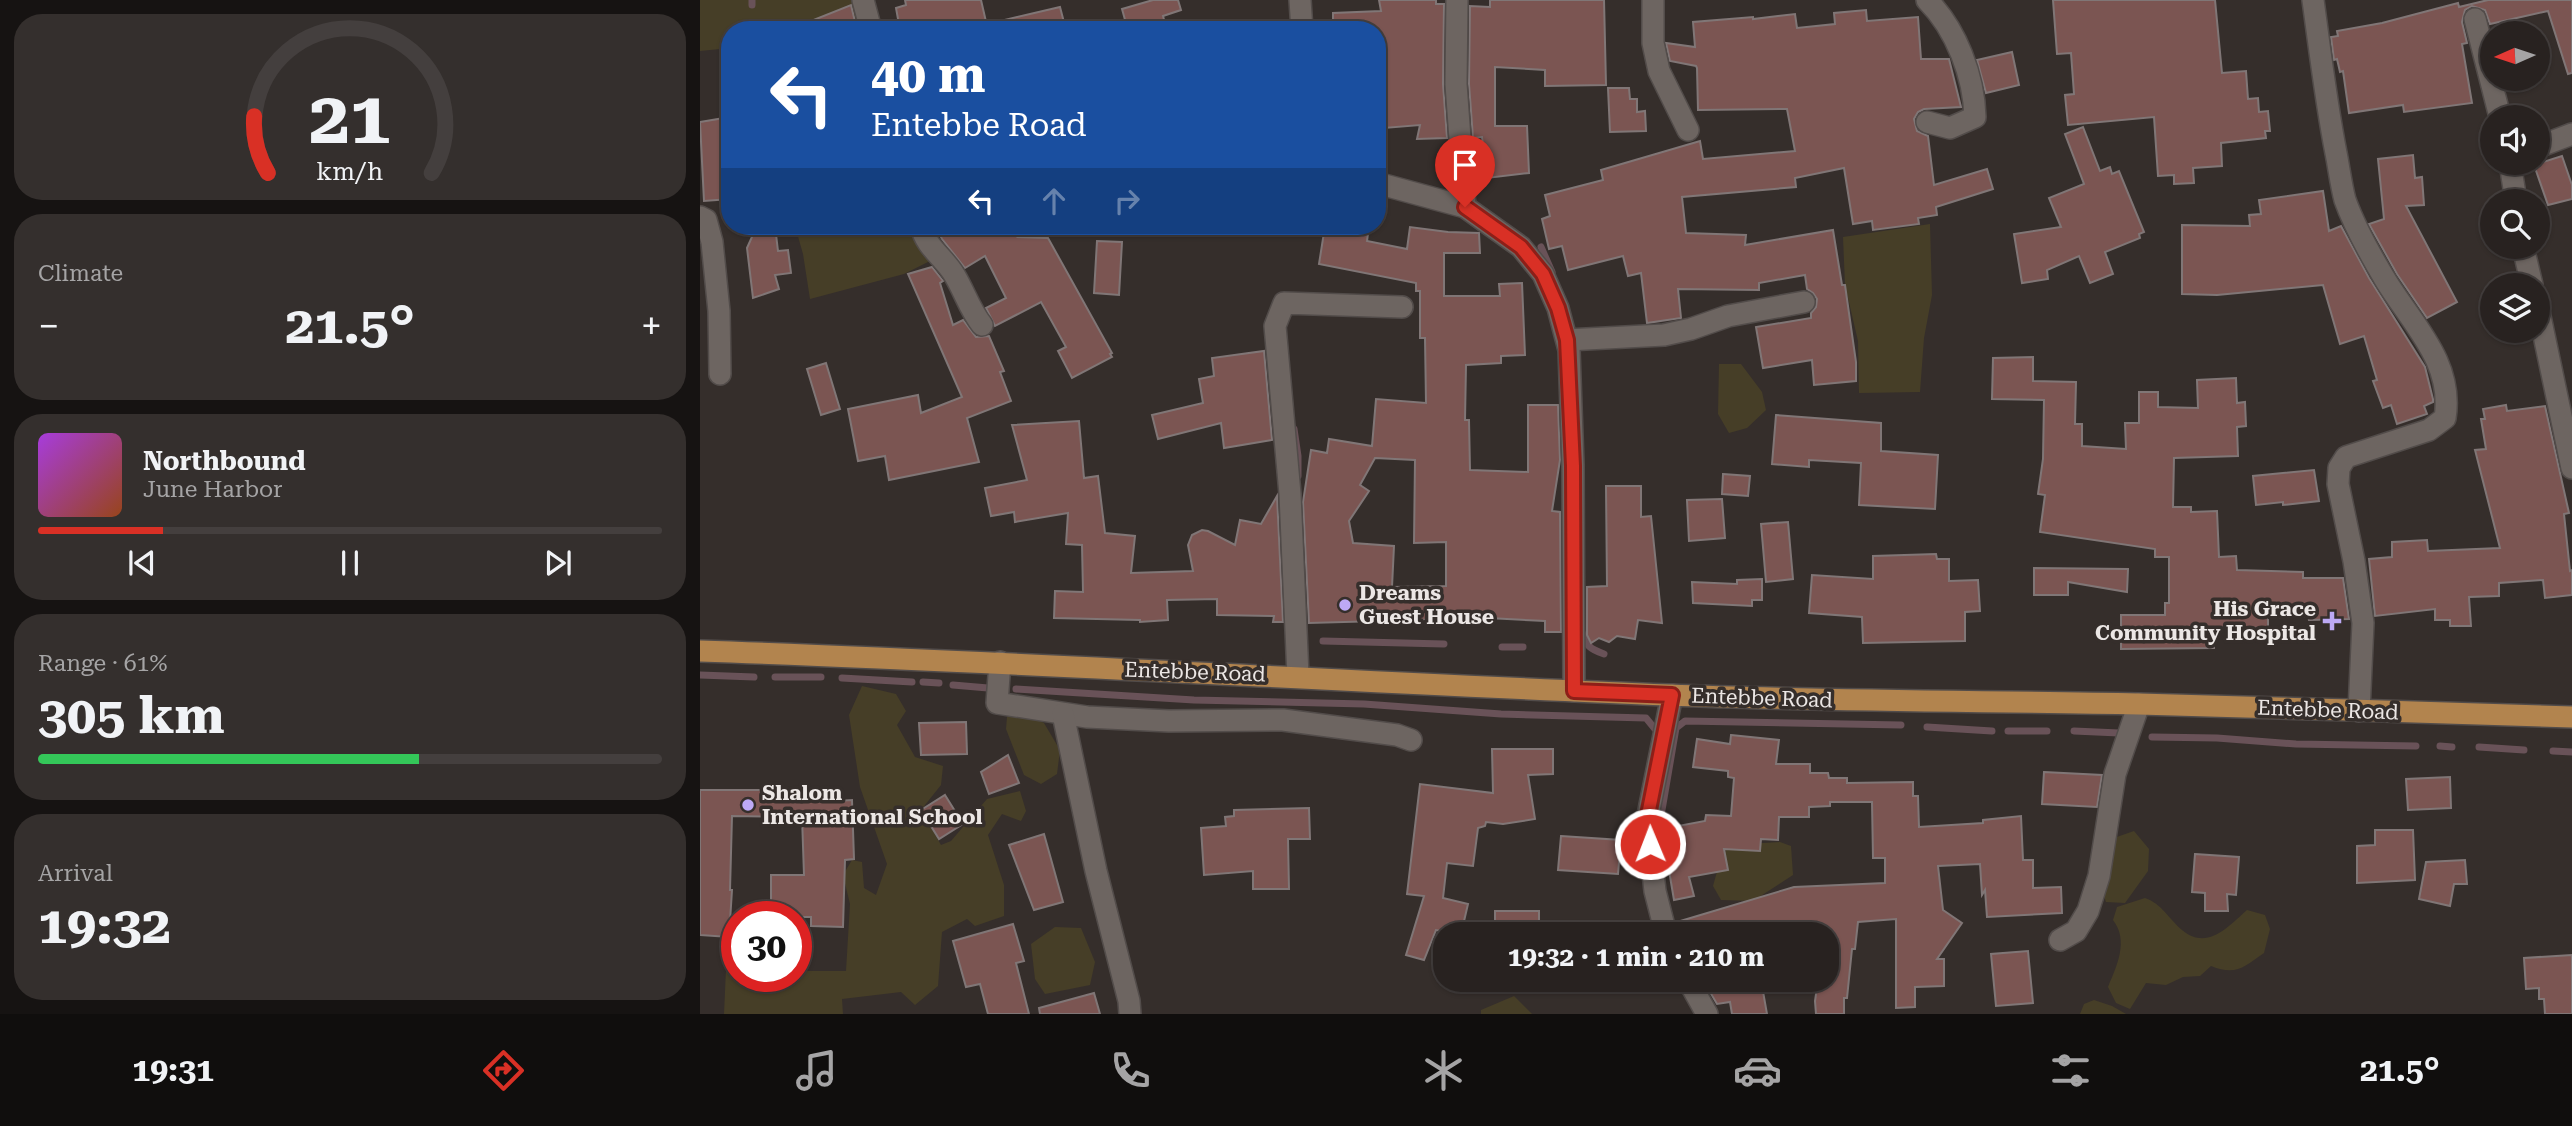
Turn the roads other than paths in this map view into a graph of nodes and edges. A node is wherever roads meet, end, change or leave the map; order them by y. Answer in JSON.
{"nodes":[{"id":1,"x":863,"y":0,"type":"edge"},
{"id":2,"x":1300,"y":0,"type":"edge"},
{"id":3,"x":1457,"y":0,"type":"edge"},
{"id":4,"x":1653,"y":0,"type":"edge"},
{"id":5,"x":1927,"y":0,"type":"edge"},
{"id":6,"x":2313,"y":0,"type":"edge"},
{"id":7,"x":2476,"y":19,"type":"dead end"},
{"id":8,"x":869,"y":21,"type":"edge"},
{"id":9,"x":1301,"y":21,"type":"edge"},
{"id":10,"x":2497,"y":105,"type":"edge"},
{"id":11,"x":1927,"y":122,"type":"dead end"},
{"id":12,"x":1688,"y":130,"type":"dead end"},
{"id":13,"x":2572,"y":134,"type":"edge"},
{"id":14,"x":2550,"y":143,"type":"edge"},
{"id":15,"x":1386,"y":185,"type":"edge"},
{"id":16,"x":1465,"y":207,"type":"junction"},
{"id":17,"x":700,"y":217,"type":"edge"},
{"id":18,"x":925,"y":235,"type":"edge"},
{"id":19,"x":1804,"y":302,"type":"dead end"},
{"id":20,"x":1402,"y":307,"type":"dead end"},
{"id":21,"x":982,"y":325,"type":"dead end"},
{"id":22,"x":1567,"y":340,"type":"junction"},
{"id":23,"x":2546,"y":343,"type":"edge"},
{"id":24,"x":720,"y":374,"type":"dead end"},
{"id":25,"x":2572,"y":468,"type":"edge"},
{"id":26,"x":700,"y":651,"type":"edge"},
{"id":27,"x":1000,"y":662,"type":"junction"},
{"id":28,"x":1298,"y":676,"type":"junction"},
{"id":29,"x":1574,"y":691,"type":"junction"},
{"id":30,"x":1672,"y":695,"type":"junction"},
{"id":31,"x":2139,"y":704,"type":"junction"},
{"id":32,"x":2358,"y":710,"type":"junction"},
{"id":33,"x":1063,"y":714,"type":"junction"},
{"id":34,"x":2572,"y":717,"type":"edge"},
{"id":35,"x":1411,"y":740,"type":"dead end"},
{"id":36,"x":1663,"y":922,"type":"edge"},
{"id":37,"x":2060,"y":940,"type":"dead end"},
{"id":38,"x":1695,"y":992,"type":"edge"},
{"id":39,"x":1130,"y":1014,"type":"edge"},
{"id":40,"x":1707,"y":1014,"type":"edge"}],
"edges":[{"from":1,"to":8,"type":"street"},
{"from":2,"to":9,"type":"street"},
{"from":3,"to":16,"type":"street"},
{"from":4,"to":12,"type":"street"},
{"from":5,"to":11,"type":"street"},
{"from":6,"to":32,"type":"street"},
{"from":7,"to":10,"type":"street"},
{"from":13,"to":14,"type":"street"},
{"from":15,"to":16,"type":"street"},
{"from":16,"to":22,"type":"street"},
{"from":17,"to":24,"type":"street"},
{"from":18,"to":21,"type":"street"},
{"from":19,"to":22,"type":"street"},
{"from":20,"to":28,"type":"street"},
{"from":22,"to":29,"type":"street"},
{"from":23,"to":25,"type":"street"},
{"from":26,"to":27,"type":"main road","name":"Entebbe Road"},
{"from":27,"to":28,"type":"main road","name":"Entebbe Road"},
{"from":27,"to":33,"type":"street"},
{"from":28,"to":29,"type":"main road","name":"Entebbe Road"},
{"from":29,"to":30,"type":"main road","name":"Entebbe Road"},
{"from":30,"to":31,"type":"main road","name":"Entebbe Road"},
{"from":30,"to":36,"type":"street"},
{"from":31,"to":32,"type":"main road","name":"Entebbe Road"},
{"from":31,"to":37,"type":"street"},
{"from":32,"to":34,"type":"main road","name":"Entebbe Road"},
{"from":33,"to":35,"type":"street"},
{"from":33,"to":39,"type":"street"},
{"from":38,"to":40,"type":"street"}]}
